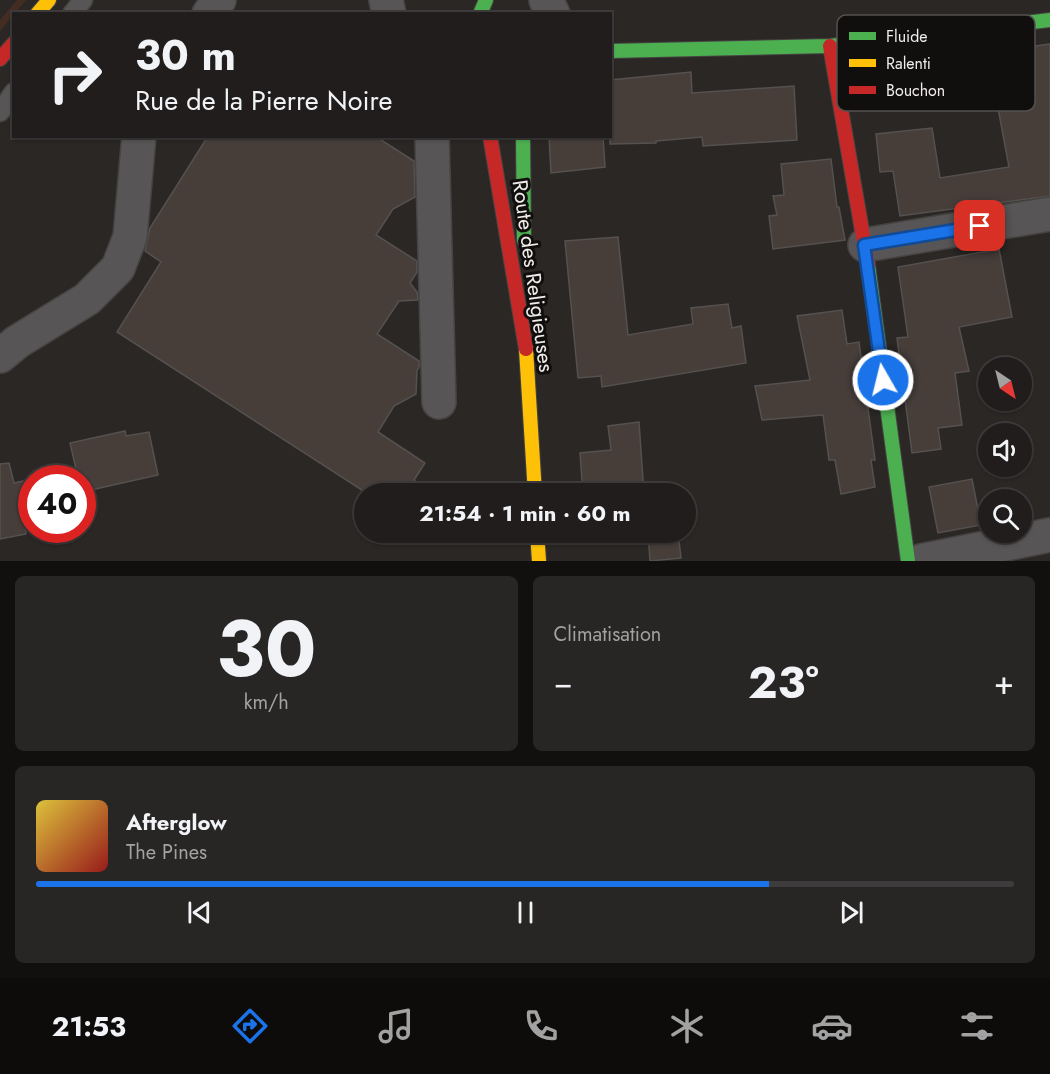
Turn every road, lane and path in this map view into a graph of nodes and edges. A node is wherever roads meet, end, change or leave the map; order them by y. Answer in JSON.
{"nodes":[{"id":1,"x":49,"y":0,"type":"edge"},
{"id":2,"x":83,"y":0,"type":"edge"},
{"id":3,"x":40,"y":12,"type":"edge"},
{"id":4,"x":74,"y":12,"type":"edge"},
{"id":5,"x":1050,"y":20,"type":"edge"},
{"id":6,"x":1035,"y":22,"type":"edge"},
{"id":7,"x":12,"y":45,"type":"edge"},
{"id":8,"x":837,"y":45,"type":"edge"},
{"id":9,"x":830,"y":46,"type":"junction"},
{"id":10,"x":612,"y":51,"type":"edge"},
{"id":11,"x":0,"y":59,"type":"edge"},
{"id":12,"x":837,"y":87,"type":"edge"},
{"id":13,"x":12,"y":95,"type":"edge"},
{"id":14,"x":841,"y":111,"type":"edge"},
{"id":15,"x":0,"y":112,"type":"edge"},
{"id":16,"x":139,"y":138,"type":"edge"},
{"id":17,"x":432,"y":138,"type":"edge"},
{"id":18,"x":490,"y":138,"type":"edge"},
{"id":19,"x":523,"y":138,"type":"edge"},
{"id":20,"x":1050,"y":214,"type":"edge"},
{"id":21,"x":864,"y":245,"type":"junction"},
{"id":22,"x":525,"y":335,"type":"junction"},
{"id":23,"x":0,"y":356,"type":"edge"},
{"id":24,"x":439,"y":402,"type":"dead end"},
{"id":25,"x":534,"y":483,"type":"edge"},
{"id":26,"x":1050,"y":535,"type":"edge"},
{"id":27,"x":538,"y":543,"type":"edge"},
{"id":28,"x":539,"y":561,"type":"edge"},
{"id":29,"x":908,"y":561,"type":"edge"},
{"id":30,"x":921,"y":561,"type":"edge"}],
"edges":[{"from":1,"to":3,"type":"main road"},
{"from":2,"to":4,"type":"lane"},
{"from":5,"to":6,"type":"main road"},
{"from":7,"to":11,"type":"main road"},
{"from":8,"to":9,"type":"main road"},
{"from":9,"to":10,"type":"main road"},
{"from":9,"to":12,"type":"main road"},
{"from":13,"to":15,"type":"lane"},
{"from":14,"to":21,"type":"main road"},
{"from":16,"to":23,"type":"street"},
{"from":17,"to":24,"type":"street"},
{"from":18,"to":22,"type":"main road","name":"Route des Religieuses"},
{"from":19,"to":22,"type":"main road"},
{"from":20,"to":21,"type":"street"},
{"from":21,"to":29,"type":"main road"},
{"from":22,"to":25,"type":"main road","name":"Route des Religieuses"},
{"from":26,"to":30,"type":"street"},
{"from":27,"to":28,"type":"main road"}]}
